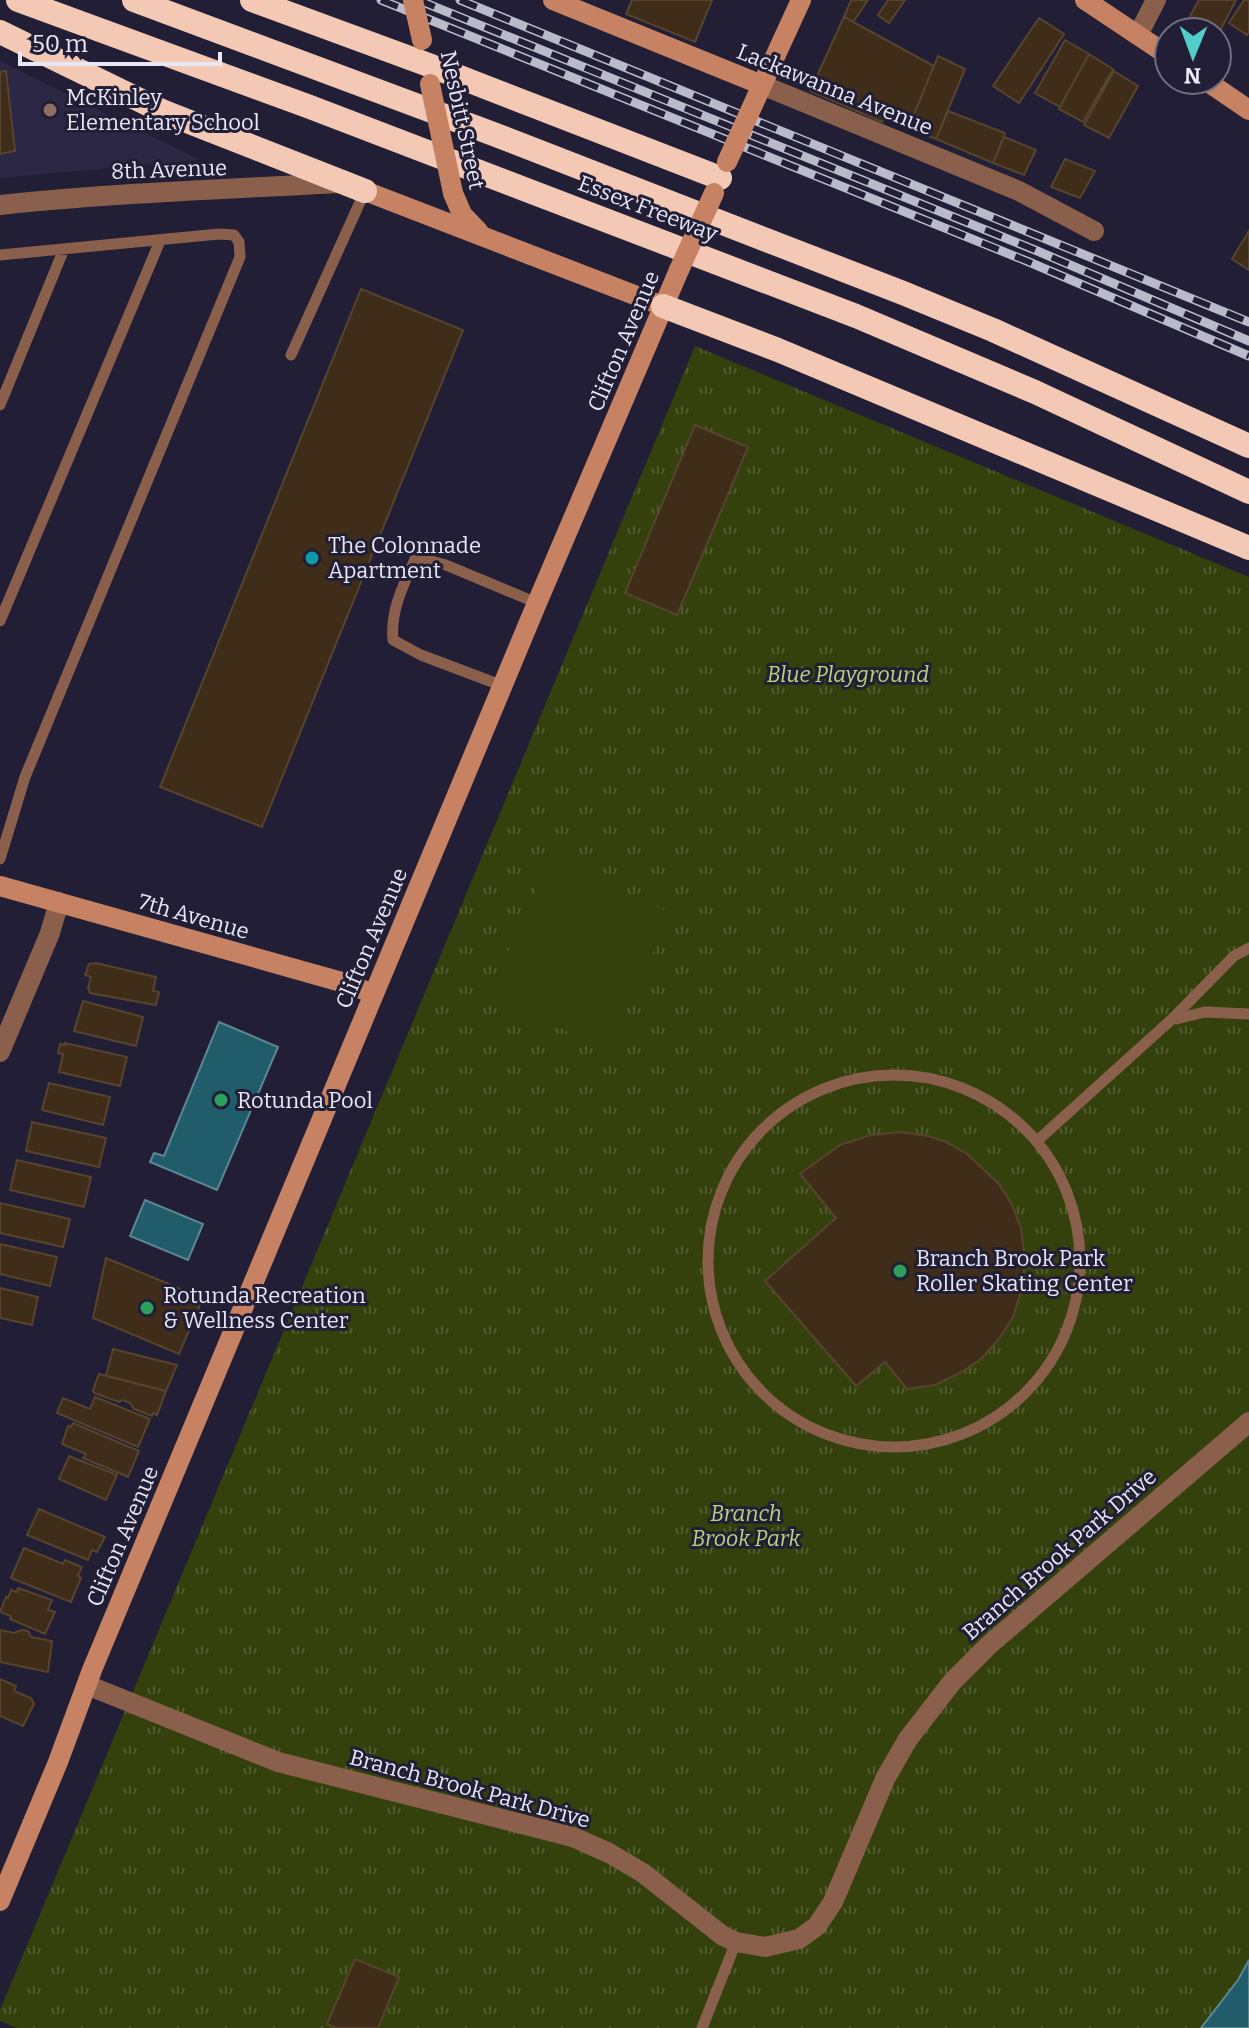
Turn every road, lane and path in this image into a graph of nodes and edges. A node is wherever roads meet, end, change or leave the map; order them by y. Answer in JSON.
{"nodes":[{"id":1,"x":18,"y":0,"type":"edge"},
{"id":2,"x":134,"y":0,"type":"edge"},
{"id":3,"x":252,"y":0,"type":"edge"},
{"id":4,"x":413,"y":0,"type":"edge"},
{"id":5,"x":553,"y":0,"type":"edge"},
{"id":6,"x":801,"y":0,"type":"edge"},
{"id":7,"x":1085,"y":0,"type":"edge"},
{"id":8,"x":1156,"y":0,"type":"edge"},
{"id":9,"x":0,"y":32,"type":"edge"},
{"id":10,"x":1138,"y":35,"type":"junction"},
{"id":11,"x":1153,"y":45,"type":"edge"},
{"id":12,"x":426,"y":62,"type":"junction"},
{"id":13,"x":762,"y":85,"type":"junction"},
{"id":14,"x":1228,"y":96,"type":"edge"},
{"id":15,"x":1249,"y":110,"type":"edge"},
{"id":16,"x":720,"y":178,"type":"junction"},
{"id":17,"x":340,"y":183,"type":"junction"},
{"id":18,"x":365,"y":191,"type":"junction"},
{"id":19,"x":0,"y":205,"type":"edge"},
{"id":20,"x":1094,"y":231,"type":"dead end"},
{"id":21,"x":488,"y":238,"type":"junction"},
{"id":22,"x":160,"y":241,"type":"junction"},
{"id":23,"x":64,"y":249,"type":"junction"},
{"id":24,"x":0,"y":255,"type":"edge"},
{"id":25,"x":663,"y":306,"type":"junction"},
{"id":26,"x":291,"y":355,"type":"dead end"},
{"id":27,"x":0,"y":405,"type":"edge"},
{"id":28,"x":1249,"y":446,"type":"edge"},
{"id":29,"x":1249,"y":492,"type":"edge"},
{"id":30,"x":1249,"y":548,"type":"edge"},
{"id":31,"x":537,"y":603,"type":"junction"},
{"id":32,"x":0,"y":621,"type":"edge"},
{"id":33,"x":503,"y":686,"type":"junction"},
{"id":34,"x":0,"y":859,"type":"edge"},
{"id":35,"x":0,"y":886,"type":"edge"},
{"id":36,"x":59,"y":902,"type":"junction"},
{"id":37,"x":1249,"y":948,"type":"edge"},
{"id":38,"x":374,"y":994,"type":"junction"},
{"id":39,"x":1249,"y":1014,"type":"edge"},
{"id":40,"x":1171,"y":1020,"type":"junction"},
{"id":41,"x":0,"y":1052,"type":"edge"},
{"id":42,"x":1037,"y":1141,"type":"junction"},
{"id":43,"x":1249,"y":1422,"type":"edge"},
{"id":44,"x":87,"y":1685,"type":"junction"},
{"id":45,"x":0,"y":1901,"type":"edge"},
{"id":46,"x":736,"y":1942,"type":"junction"},
{"id":47,"x":702,"y":2028,"type":"edge"}],
"edges":[{"from":1,"to":29,"type":"highway","name":"Essex Freeway"},
{"from":2,"to":28,"type":"highway","name":"Essex Freeway"},
{"from":3,"to":12,"type":"highway"},
{"from":4,"to":12,"type":"main road","name":"Nesbitt Street","bridge":true},
{"from":5,"to":13,"type":"main road","name":"Lackawanna Avenue"},
{"from":6,"to":13,"type":"main road","name":"Clifton Avenue"},
{"from":7,"to":10,"type":"main road"},
{"from":8,"to":10,"type":"street"},
{"from":9,"to":17,"type":"highway"},
{"from":10,"to":11,"type":"main road"},
{"from":12,"to":16,"type":"highway"},
{"from":12,"to":21,"type":"main road","name":"Nesbitt Street","bridge":true},
{"from":13,"to":16,"type":"main road","name":"Clifton Avenue","bridge":true},
{"from":13,"to":20,"type":"street","name":"Lackawanna Avenue"},
{"from":14,"to":15,"type":"main road"},
{"from":16,"to":25,"type":"main road","name":"Clifton Avenue","bridge":true},
{"from":17,"to":18,"type":"highway"},
{"from":17,"to":19,"type":"street","name":"8th Avenue"},
{"from":18,"to":21,"type":"main road"},
{"from":18,"to":26,"type":"lane"},
{"from":21,"to":25,"type":"main road"},
{"from":22,"to":23,"type":"lane"},
{"from":22,"to":32,"type":"lane"},
{"from":22,"to":34,"type":"lane"},
{"from":23,"to":24,"type":"lane"},
{"from":23,"to":27,"type":"lane"},
{"from":25,"to":30,"type":"highway"},
{"from":25,"to":31,"type":"main road","name":"Clifton Avenue"},
{"from":31,"to":33,"type":"main road","name":"Clifton Avenue"},
{"from":31,"to":33,"type":"lane"},
{"from":33,"to":38,"type":"main road","name":"Clifton Avenue"},
{"from":35,"to":36,"type":"main road","name":"7th Avenue"},
{"from":36,"to":38,"type":"main road","name":"7th Avenue"},
{"from":36,"to":41,"type":"street"},
{"from":37,"to":40,"type":"lane"},
{"from":38,"to":44,"type":"main road","name":"Clifton Avenue"},
{"from":39,"to":40,"type":"lane"},
{"from":40,"to":42,"type":"lane"},
{"from":42,"to":42,"type":"lane"},
{"from":43,"to":46,"type":"street","name":"Branch Brook Park Drive"},
{"from":44,"to":45,"type":"main road","name":"Clifton Avenue"},
{"from":44,"to":46,"type":"street","name":"Branch Brook Park Drive"},
{"from":46,"to":47,"type":"lane"}]}
